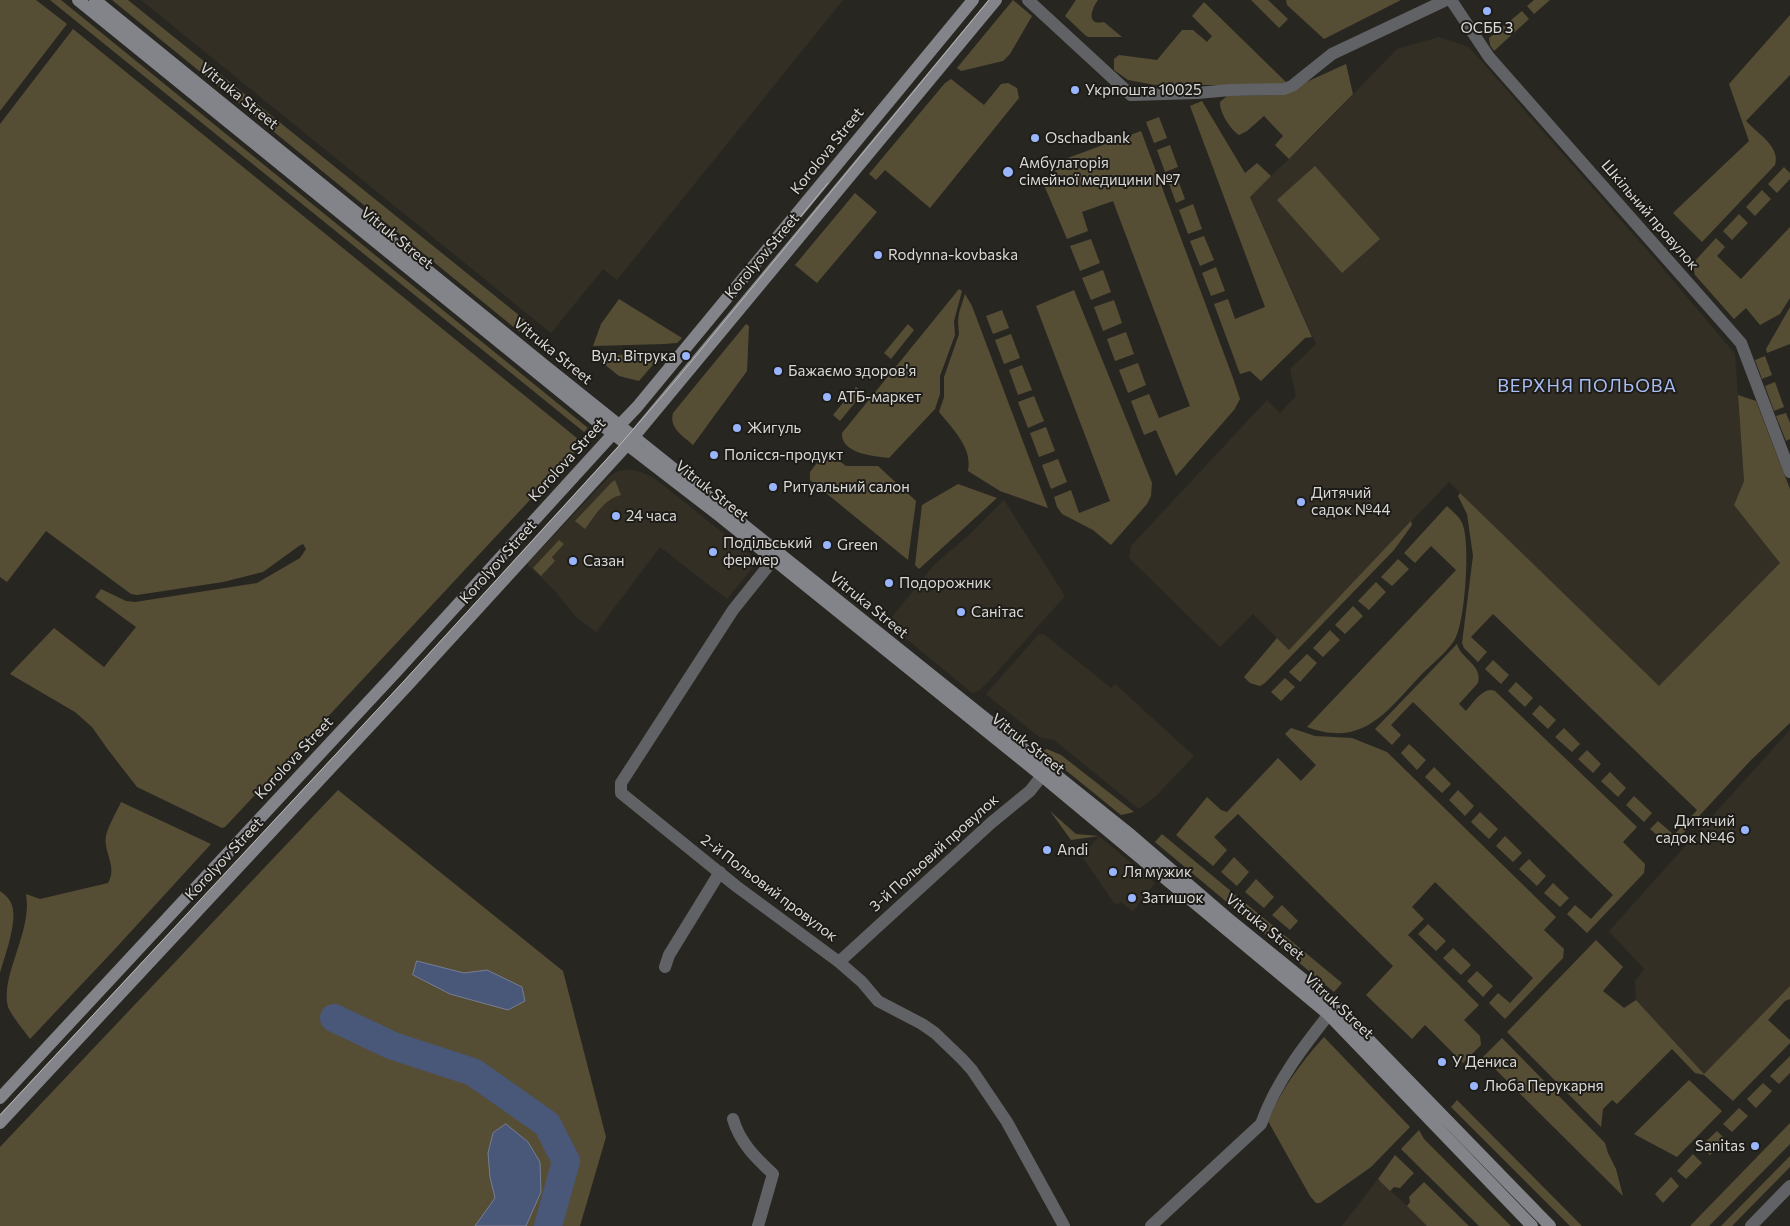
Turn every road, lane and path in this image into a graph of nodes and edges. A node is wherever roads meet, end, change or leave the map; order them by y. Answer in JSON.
{"nodes":[{"id":1,"x":78,"y":0,"type":"edge"},
{"id":2,"x":95,"y":0,"type":"edge"},
{"id":3,"x":973,"y":0,"type":"edge"},
{"id":4,"x":996,"y":0,"type":"edge"},
{"id":5,"x":1028,"y":0,"type":"edge"},
{"id":6,"x":1446,"y":0,"type":"edge"},
{"id":7,"x":1451,"y":0,"type":"edge"},
{"id":8,"x":616,"y":429,"type":"junction"},
{"id":9,"x":630,"y":440,"type":"junction"},
{"id":10,"x":1790,"y":472,"type":"edge"},
{"id":11,"x":773,"y":560,"type":"junction"},
{"id":12,"x":1045,"y":772,"type":"junction"},
{"id":13,"x":720,"y":872,"type":"junction"},
{"id":14,"x":840,"y":962,"type":"junction"},
{"id":15,"x":664,"y":967,"type":"dead end"},
{"id":16,"x":1333,"y":1010,"type":"junction"},
{"id":17,"x":0,"y":1098,"type":"edge"},
{"id":18,"x":733,"y":1119,"type":"dead end"},
{"id":19,"x":0,"y":1124,"type":"edge"},
{"id":20,"x":1790,"y":1186,"type":"edge"},
{"id":21,"x":758,"y":1226,"type":"edge"},
{"id":22,"x":1064,"y":1226,"type":"edge"},
{"id":23,"x":1151,"y":1226,"type":"edge"},
{"id":24,"x":1532,"y":1226,"type":"edge"},
{"id":25,"x":1550,"y":1226,"type":"edge"},
{"id":26,"x":1750,"y":1226,"type":"edge"}],
"edges":[{"from":1,"to":8,"type":"main road","name":"Vitruk Street"},
{"from":2,"to":8,"type":"main road","name":"Vitruka Street"},
{"from":3,"to":8,"type":"main road","name":"Korolova Street"},
{"from":4,"to":9,"type":"main road","name":"Korolyov Street"},
{"from":5,"to":6,"type":"street"},
{"from":7,"to":10,"type":"street","name":"Шкільний провулок"},
{"from":8,"to":9,"type":"main road","name":"Vitruka Street"},
{"from":8,"to":17,"type":"main road","name":"Korolova Street"},
{"from":9,"to":11,"type":"main road","name":"Vitruk Street"},
{"from":9,"to":12,"type":"main road","name":"Vitruka Street"},
{"from":9,"to":19,"type":"main road","name":"Korolyov Street"},
{"from":11,"to":12,"type":"main road","name":"Vitruk Street"},
{"from":11,"to":13,"type":"street","name":"2-й Польовий провулок"},
{"from":12,"to":14,"type":"street","name":"3-й Польовий провулок"},
{"from":12,"to":16,"type":"main road","name":"Vitruk Street"},
{"from":13,"to":14,"type":"street","name":"2-й Польовий провулок"},
{"from":13,"to":15,"type":"street"},
{"from":14,"to":22,"type":"street","name":"2-й Польовий провулок"},
{"from":16,"to":23,"type":"street"},
{"from":16,"to":24,"type":"main road","name":"Vitruk Street"},
{"from":16,"to":25,"type":"main road"},
{"from":18,"to":21,"type":"street"},
{"from":20,"to":26,"type":"street"}]}
